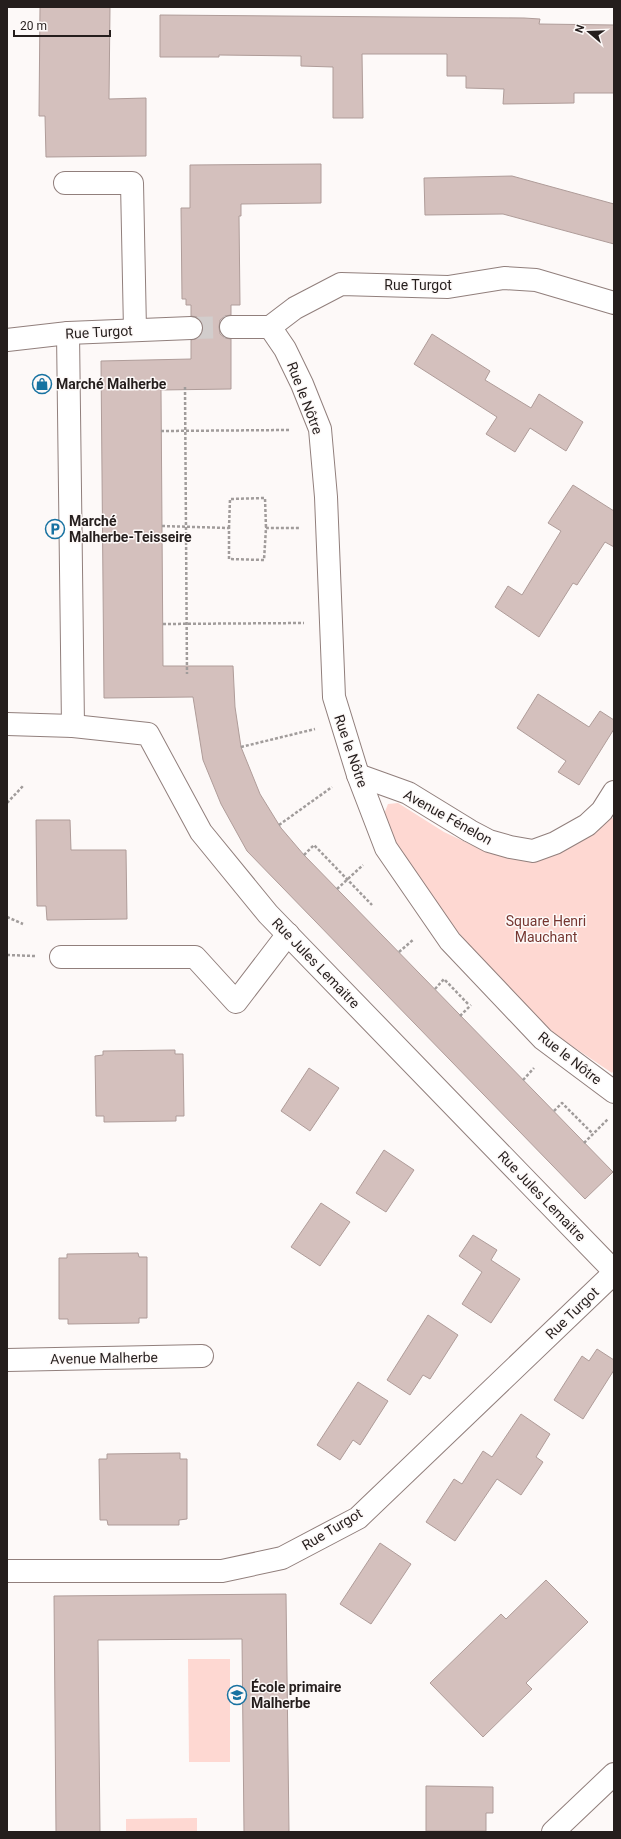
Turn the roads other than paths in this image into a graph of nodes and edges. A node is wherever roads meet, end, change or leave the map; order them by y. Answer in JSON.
{"nodes":[{"id":1,"x":64,"y":182,"type":"dead end"},
{"id":2,"x":614,"y":303,"type":"edge"},
{"id":3,"x":231,"y":327,"type":"tunnel mouth"},
{"id":4,"x":270,"y":327,"type":"junction"},
{"id":5,"x":191,"y":328,"type":"tunnel mouth"},
{"id":6,"x":135,"y":330,"type":"junction"},
{"id":7,"x":68,"y":333,"type":"junction"},
{"id":8,"x":7,"y":340,"type":"edge"},
{"id":9,"x":7,"y":724,"type":"edge"},
{"id":10,"x":73,"y":726,"type":"junction"},
{"id":11,"x":358,"y":775,"type":"junction"},
{"id":12,"x":614,"y":792,"type":"edge"},
{"id":13,"x":288,"y":934,"type":"junction"},
{"id":14,"x":61,"y":957,"type":"dead end"},
{"id":15,"x":614,"y":1092,"type":"edge"},
{"id":16,"x":614,"y":1272,"type":"edge"},
{"id":17,"x":202,"y":1356,"type":"dead end"},
{"id":18,"x":7,"y":1360,"type":"edge"},
{"id":19,"x":7,"y":1571,"type":"edge"},
{"id":20,"x":614,"y":1774,"type":"edge"},
{"id":21,"x":605,"y":1794,"type":"edge"},
{"id":22,"x":553,"y":1832,"type":"edge"}],
"edges":[{"from":1,"to":6,"type":"street"},
{"from":2,"to":4,"type":"street","name":"Rue Turgot"},
{"from":3,"to":4,"type":"street"},
{"from":4,"to":11,"type":"street","name":"Rue le Nôtre"},
{"from":5,"to":6,"type":"street","name":"Rue Turgot"},
{"from":6,"to":7,"type":"street","name":"Rue Turgot"},
{"from":7,"to":8,"type":"street","name":"Rue Turgot"},
{"from":7,"to":10,"type":"street"},
{"from":9,"to":10,"type":"street","name":"Rue Jules Lemaitre"},
{"from":10,"to":13,"type":"street","name":"Rue Jules Lemaitre"},
{"from":11,"to":12,"type":"street","name":"Avenue Fénelon"},
{"from":11,"to":15,"type":"street","name":"Rue le Nôtre"},
{"from":13,"to":14,"type":"street"},
{"from":13,"to":16,"type":"street","name":"Rue Jules Lemaitre"},
{"from":16,"to":19,"type":"street","name":"Rue Turgot"},
{"from":17,"to":18,"type":"street","name":"Avenue Malherbe"},
{"from":20,"to":21,"type":"street"},
{"from":21,"to":22,"type":"street"}]}
